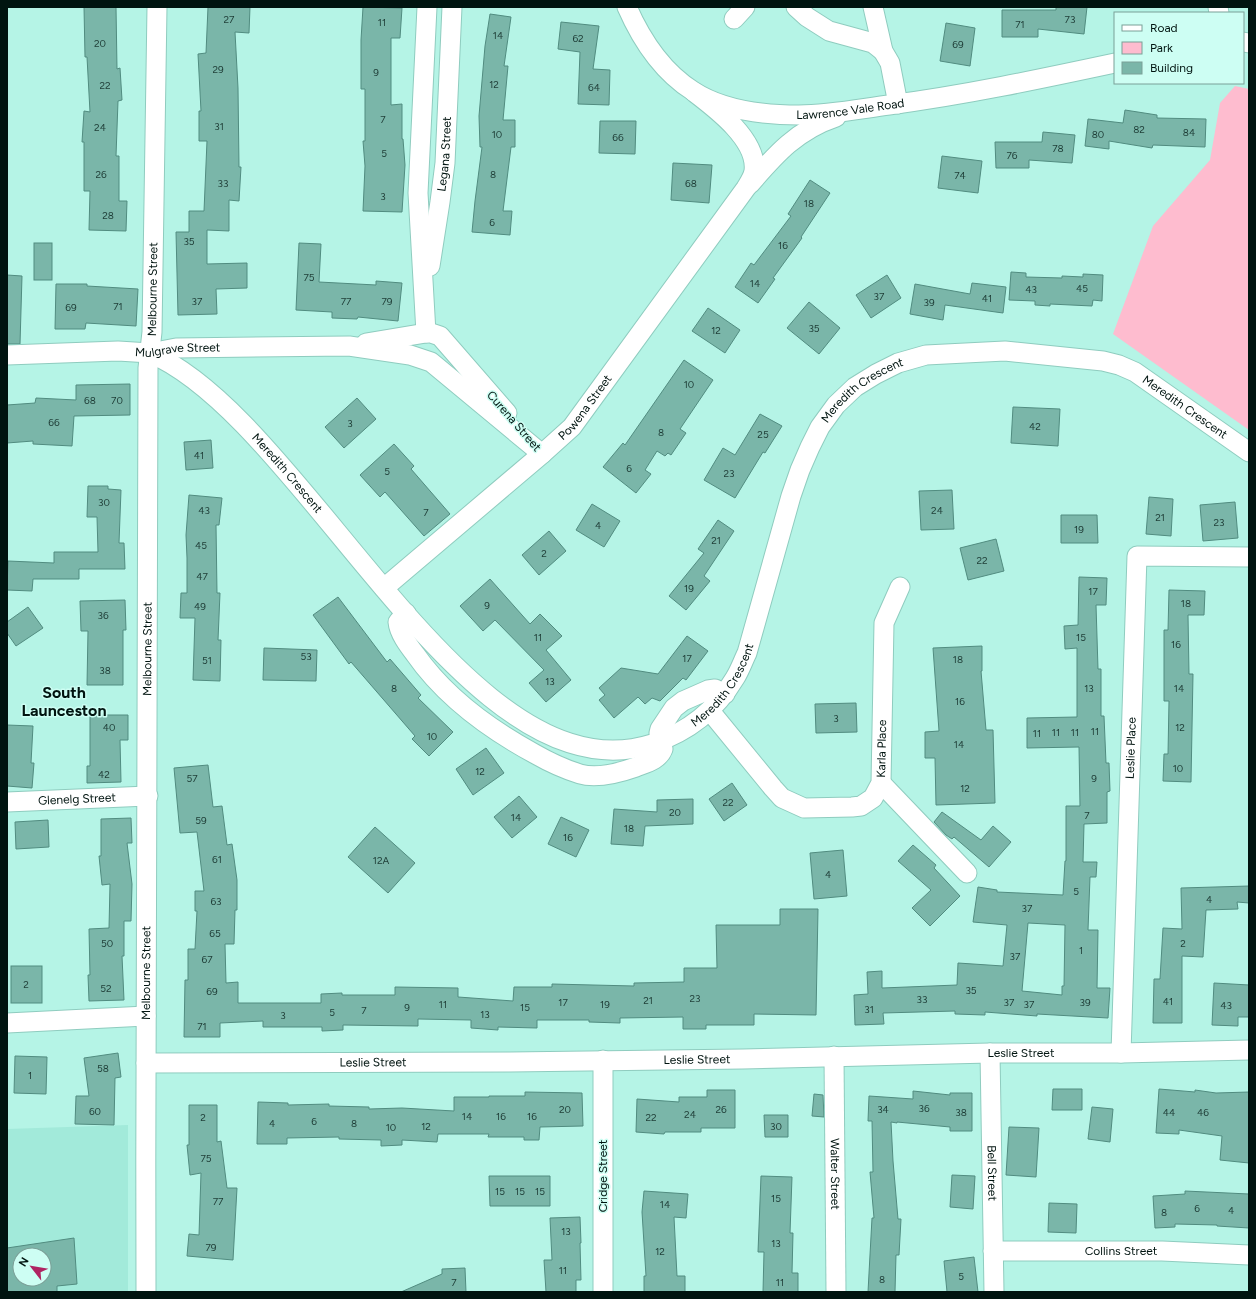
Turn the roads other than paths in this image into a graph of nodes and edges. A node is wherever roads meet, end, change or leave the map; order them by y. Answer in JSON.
{"nodes":[{"id":1,"x":157,"y":7,"type":"edge"},
{"id":2,"x":427,"y":7,"type":"edge"},
{"id":3,"x":452,"y":7,"type":"edge"},
{"id":4,"x":627,"y":7,"type":"edge"},
{"id":5,"x":796,"y":7,"type":"edge"},
{"id":6,"x":874,"y":7,"type":"edge"},
{"id":7,"x":883,"y":51,"type":"junction"},
{"id":8,"x":1114,"y":63,"type":"edge"},
{"id":9,"x":694,"y":92,"type":"junction"},
{"id":10,"x":898,"y":104,"type":"junction"},
{"id":11,"x":861,"y":109,"type":"junction"},
{"id":12,"x":746,"y":188,"type":"junction"},
{"id":13,"x":424,"y":301,"type":"junction"},
{"id":14,"x":426,"y":333,"type":"junction"},
{"id":15,"x":349,"y":346,"type":"junction"},
{"id":16,"x":150,"y":354,"type":"junction"},
{"id":17,"x":7,"y":355,"type":"edge"},
{"id":18,"x":421,"y":358,"type":"joint"},
{"id":19,"x":1249,"y":452,"type":"edge"},
{"id":20,"x":542,"y":454,"type":"junction"},
{"id":21,"x":1249,"y":557,"type":"edge"},
{"id":22,"x":900,"y":587,"type":"dead end"},
{"id":23,"x":384,"y":588,"type":"junction"},
{"id":24,"x":406,"y":613,"type":"junction"},
{"id":25,"x":725,"y":694,"type":"junction"},
{"id":26,"x":710,"y":711,"type":"junction"},
{"id":27,"x":660,"y":741,"type":"junction"},
{"id":28,"x":881,"y":783,"type":"junction"},
{"id":29,"x":148,"y":796,"type":"junction"},
{"id":30,"x":7,"y":802,"type":"edge"},
{"id":31,"x":967,"y":873,"type":"dead end"},
{"id":32,"x":146,"y":1016,"type":"junction"},
{"id":33,"x":7,"y":1023,"type":"edge"},
{"id":34,"x":1249,"y":1050,"type":"edge"},
{"id":35,"x":990,"y":1053,"type":"junction"},
{"id":36,"x":1121,"y":1053,"type":"junction"},
{"id":37,"x":834,"y":1056,"type":"junction"},
{"id":38,"x":603,"y":1060,"type":"junction"},
{"id":39,"x":146,"y":1063,"type":"junction"},
{"id":40,"x":993,"y":1251,"type":"junction"},
{"id":41,"x":1249,"y":1255,"type":"edge"},
{"id":42,"x":146,"y":1292,"type":"edge"},
{"id":43,"x":604,"y":1292,"type":"edge"},
{"id":44,"x":836,"y":1292,"type":"edge"},
{"id":45,"x":994,"y":1292,"type":"edge"}],
"edges":[{"from":1,"to":16,"type":"street","name":"Melbourne Street"},
{"from":2,"to":13,"type":"street","name":"Legana Street"},
{"from":3,"to":13,"type":"street","name":"Legana Street"},
{"from":4,"to":9,"type":"street","name":"Lawrence Vale Road"},
{"from":5,"to":7,"type":"street"},
{"from":6,"to":7,"type":"street"},
{"from":7,"to":10,"type":"street"},
{"from":8,"to":10,"type":"street","name":"Lawrence Vale Road"},
{"from":9,"to":11,"type":"street","name":"Lawrence Vale Road"},
{"from":9,"to":12,"type":"street","name":"Powena Street"},
{"from":10,"to":11,"type":"street","name":"Lawrence Vale Road"},
{"from":11,"to":12,"type":"street","name":"Powena Street"},
{"from":12,"to":20,"type":"street","name":"Powena Street"},
{"from":13,"to":14,"type":"street","name":"Legana Street"},
{"from":14,"to":15,"type":"street","name":"Mulgrave Street"},
{"from":14,"to":20,"type":"street","name":"Curena Street"},
{"from":15,"to":16,"type":"street","name":"Mulgrave Street"},
{"from":15,"to":18,"type":"street","name":"Mulgrave Street"},
{"from":16,"to":17,"type":"street","name":"Mulgrave Street"},
{"from":16,"to":23,"type":"street","name":"Meredith Crescent"},
{"from":16,"to":29,"type":"street","name":"Melbourne Street"},
{"from":18,"to":20,"type":"street","name":"Curena Street"},
{"from":19,"to":25,"type":"street","name":"Meredith Crescent"},
{"from":20,"to":23,"type":"street","name":"Powena Street"},
{"from":21,"to":36,"type":"street","name":"Leslie Place"},
{"from":22,"to":28,"type":"street","name":"Karla Place"},
{"from":23,"to":24,"type":"street","name":"Meredith Crescent"},
{"from":24,"to":27,"type":"street","name":"Meredith Crescent"},
{"from":24,"to":27,"type":"street"},
{"from":25,"to":26,"type":"street","name":"Meredith Crescent"},
{"from":25,"to":27,"type":"street"},
{"from":26,"to":27,"type":"street","name":"Meredith Crescent"},
{"from":26,"to":28,"type":"street","name":"Karla Place"},
{"from":28,"to":31,"type":"street"},
{"from":29,"to":30,"type":"street","name":"Glenelg Street"},
{"from":29,"to":32,"type":"street","name":"Melbourne Street"},
{"from":32,"to":33,"type":"street"},
{"from":32,"to":39,"type":"street","name":"Melbourne Street"},
{"from":34,"to":36,"type":"street","name":"Leslie Street"},
{"from":35,"to":36,"type":"street","name":"Leslie Street"},
{"from":35,"to":37,"type":"street","name":"Leslie Street"},
{"from":35,"to":40,"type":"street","name":"Bell Street"},
{"from":37,"to":38,"type":"street","name":"Leslie Street"},
{"from":37,"to":44,"type":"street","name":"Walter Street"},
{"from":38,"to":39,"type":"street","name":"Leslie Street"},
{"from":38,"to":43,"type":"street","name":"Cridge Street"},
{"from":39,"to":42,"type":"street","name":"Melbourne Street"},
{"from":40,"to":41,"type":"street","name":"Collins Street"},
{"from":40,"to":45,"type":"street","name":"Bell Street"}]}
